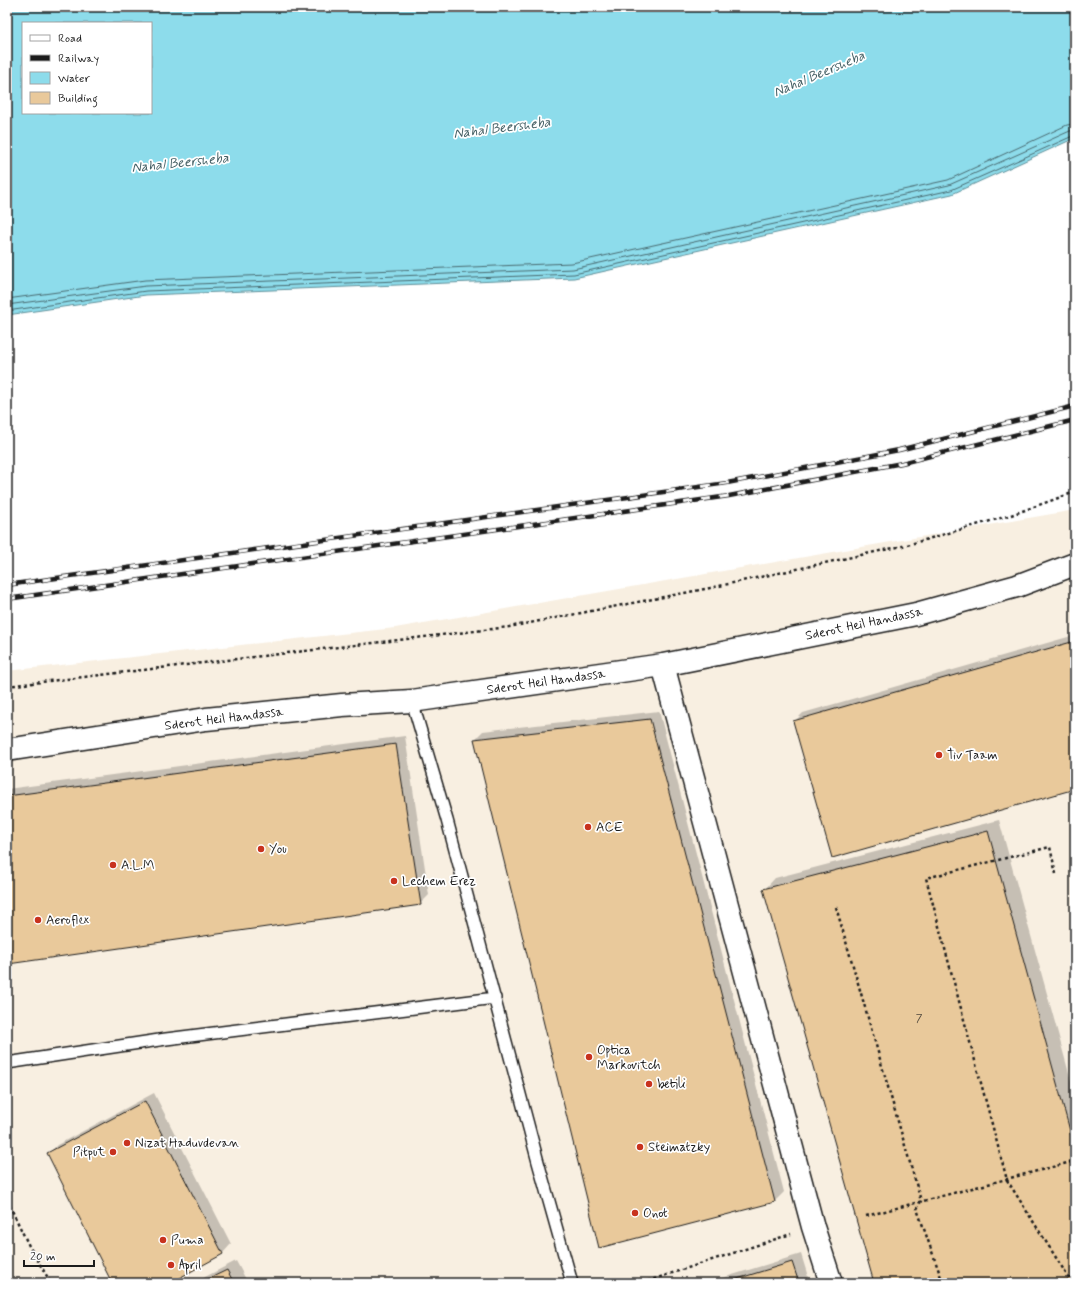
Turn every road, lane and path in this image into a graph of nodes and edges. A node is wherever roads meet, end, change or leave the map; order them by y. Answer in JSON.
{"nodes":[{"id":1,"x":1075,"y":492,"type":"edge"},
{"id":2,"x":1075,"y":564,"type":"edge"},
{"id":3,"x":663,"y":665,"type":"junction"},
{"id":4,"x":7,"y":686,"type":"edge"},
{"id":5,"x":412,"y":701,"type":"junction"},
{"id":6,"x":7,"y":750,"type":"edge"},
{"id":7,"x":1056,"y":874,"type":"dead end"},
{"id":8,"x":836,"y":907,"type":"dead end"},
{"id":9,"x":494,"y":998,"type":"junction"},
{"id":10,"x":7,"y":1062,"type":"edge"},
{"id":11,"x":1075,"y":1161,"type":"edge"},
{"id":12,"x":1007,"y":1180,"type":"junction"},
{"id":13,"x":7,"y":1200,"type":"edge"},
{"id":14,"x":922,"y":1201,"type":"junction"},
{"id":15,"x":866,"y":1216,"type":"dead end"},
{"id":16,"x":813,"y":1227,"type":"junction"},
{"id":17,"x":51,"y":1283,"type":"edge"},
{"id":18,"x":572,"y":1283,"type":"edge"},
{"id":19,"x":642,"y":1283,"type":"edge"},
{"id":20,"x":831,"y":1283,"type":"edge"},
{"id":21,"x":943,"y":1283,"type":"edge"},
{"id":22,"x":1072,"y":1283,"type":"edge"}],
"edges":[{"from":1,"to":4,"type":"path"},
{"from":2,"to":3,"type":"street","name":"Sderot Heil Handassa"},
{"from":3,"to":5,"type":"street","name":"Sderot Heil Handassa"},
{"from":3,"to":16,"type":"street"},
{"from":5,"to":6,"type":"street","name":"Sderot Heil Handassa"},
{"from":5,"to":9,"type":"lane"},
{"from":7,"to":12,"type":"path"},
{"from":8,"to":14,"type":"path"},
{"from":9,"to":10,"type":"lane"},
{"from":9,"to":18,"type":"lane"},
{"from":11,"to":12,"type":"path"},
{"from":12,"to":14,"type":"path"},
{"from":12,"to":22,"type":"path"},
{"from":13,"to":17,"type":"path"},
{"from":14,"to":15,"type":"path"},
{"from":14,"to":21,"type":"path"},
{"from":16,"to":19,"type":"path"},
{"from":16,"to":20,"type":"street"}]}
